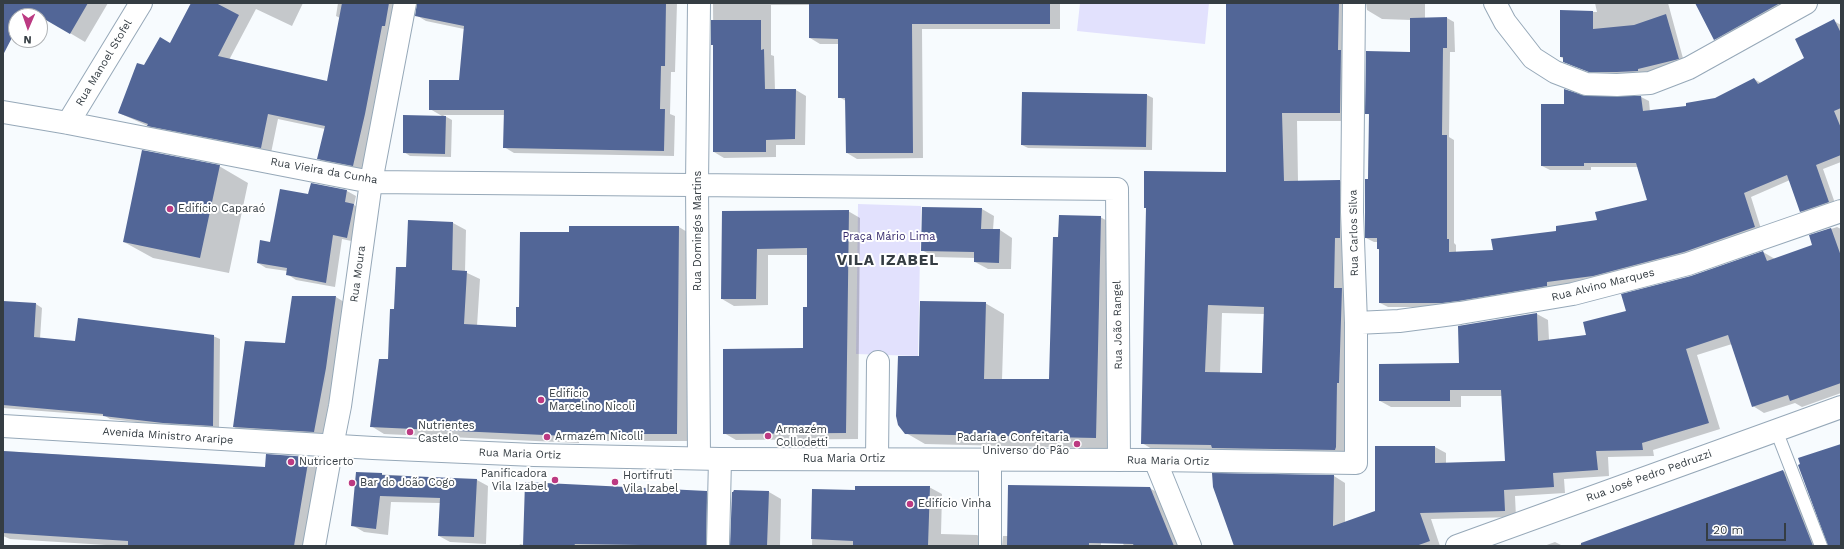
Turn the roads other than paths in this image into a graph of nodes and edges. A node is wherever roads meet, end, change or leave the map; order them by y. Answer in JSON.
{"nodes":[{"id":1,"x":141,"y":3,"type":"edge"},
{"id":2,"x":405,"y":3,"type":"edge"},
{"id":3,"x":699,"y":3,"type":"edge"},
{"id":4,"x":1354,"y":3,"type":"edge"},
{"id":5,"x":1495,"y":3,"type":"edge"},
{"id":6,"x":1806,"y":3,"type":"edge"},
{"id":7,"x":3,"y":112,"type":"edge"},
{"id":8,"x":68,"y":123,"type":"junction"},
{"id":9,"x":371,"y":182,"type":"junction"},
{"id":10,"x":697,"y":185,"type":"junction"},
{"id":11,"x":1841,"y":211,"type":"edge"},
{"id":12,"x":1356,"y":322,"type":"junction"},
{"id":13,"x":878,"y":362,"type":"dead end"},
{"id":14,"x":1841,"y":406,"type":"edge"},
{"id":15,"x":3,"y":426,"type":"edge"},
{"id":16,"x":1776,"y":430,"type":"junction"},
{"id":17,"x":332,"y":446,"type":"junction"},
{"id":18,"x":710,"y":459,"type":"junction"},
{"id":19,"x":877,"y":459,"type":"junction"},
{"id":20,"x":990,"y":459,"type":"junction"},
{"id":21,"x":1119,"y":460,"type":"junction"},
{"id":22,"x":1155,"y":460,"type":"junction"},
{"id":23,"x":1356,"y":463,"type":"joint"},
{"id":24,"x":314,"y":546,"type":"edge"},
{"id":25,"x":718,"y":546,"type":"edge"},
{"id":26,"x":990,"y":546,"type":"edge"},
{"id":27,"x":1190,"y":546,"type":"edge"},
{"id":28,"x":1457,"y":546,"type":"edge"},
{"id":29,"x":1821,"y":546,"type":"edge"}],
"edges":[{"from":1,"to":8,"type":"street","name":"Rua Manoel Stofel"},
{"from":2,"to":9,"type":"street","name":"Rua Moura"},
{"from":3,"to":10,"type":"street","name":"Rua Domingos Martins"},
{"from":4,"to":12,"type":"street","name":"Rua Carlos Silva"},
{"from":5,"to":6,"type":"street"},
{"from":7,"to":8,"type":"street","name":"Rua Vieira da Cunha"},
{"from":8,"to":9,"type":"street","name":"Rua Vieira da Cunha"},
{"from":9,"to":10,"type":"street","name":"Rua Vieira da Cunha"},
{"from":9,"to":17,"type":"street","name":"Rua Moura"},
{"from":10,"to":18,"type":"street","name":"Rua Domingos Martins"},
{"from":10,"to":21,"type":"street","name":"Rua João Rangel"},
{"from":11,"to":12,"type":"street","name":"Rua Alvino Marques"},
{"from":12,"to":23,"type":"street","name":"Rua Carlos Silva"},
{"from":13,"to":19,"type":"street"},
{"from":14,"to":16,"type":"street","name":"Rua José Pedro Pedruzzi"},
{"from":15,"to":17,"type":"street","name":"Avenida Ministro Araripe"},
{"from":16,"to":28,"type":"street","name":"Rua José Pedro Pedruzzi"},
{"from":16,"to":29,"type":"lane"},
{"from":17,"to":18,"type":"street","name":"Rua Maria Ortiz"},
{"from":17,"to":24,"type":"street","name":"Rua Moura"},
{"from":18,"to":19,"type":"street","name":"Rua Maria Ortiz"},
{"from":18,"to":25,"type":"street","name":"Rua Domingos Martins"},
{"from":19,"to":20,"type":"street","name":"Rua Maria Ortiz"},
{"from":20,"to":21,"type":"street","name":"Rua Maria Ortiz"},
{"from":20,"to":26,"type":"street"},
{"from":21,"to":22,"type":"street","name":"Rua Maria Ortiz"},
{"from":22,"to":23,"type":"street","name":"Rua Maria Ortiz"},
{"from":22,"to":27,"type":"street"}]}
